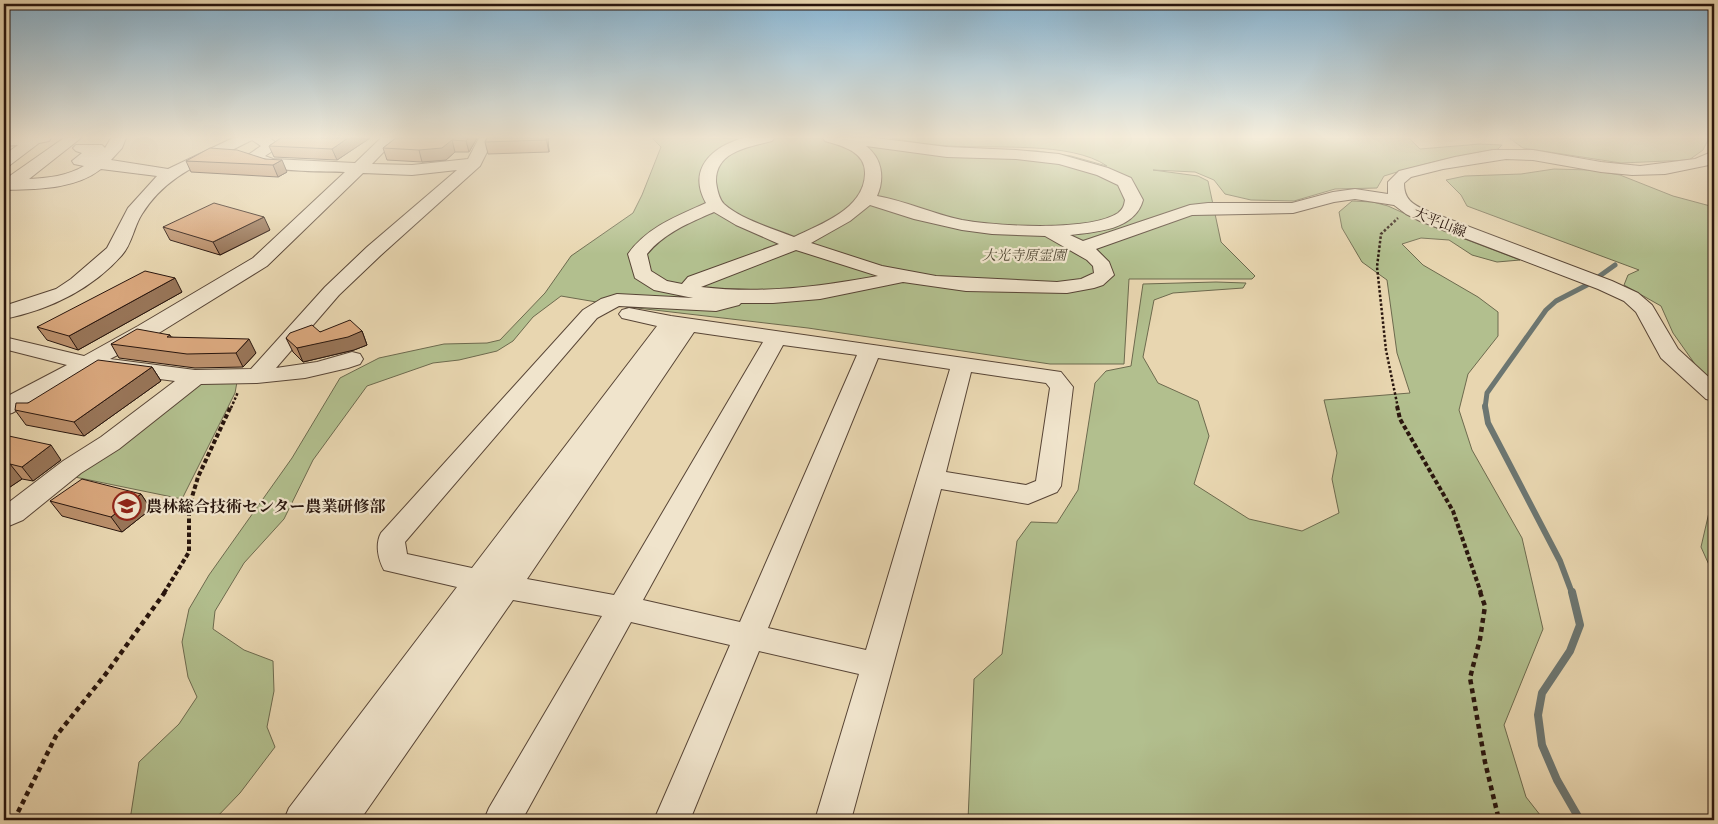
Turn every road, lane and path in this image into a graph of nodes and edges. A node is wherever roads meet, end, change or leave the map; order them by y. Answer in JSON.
{"nodes":[{"id":1,"x":20,"y":176,"type":"edge"},
{"id":2,"x":41,"y":176,"type":"edge"},
{"id":3,"x":76,"y":176,"type":"edge"},
{"id":4,"x":166,"y":176,"type":"edge"},
{"id":5,"x":350,"y":176,"type":"edge"},
{"id":6,"x":459,"y":176,"type":"edge"},
{"id":7,"x":707,"y":176,"type":"edge"},
{"id":8,"x":873,"y":176,"type":"edge"},
{"id":9,"x":1113,"y":176,"type":"edge"},
{"id":10,"x":1402,"y":176,"type":"edge"},
{"id":11,"x":34,"y":183,"type":"junction"},
{"id":12,"x":7,"y":185,"type":"edge"},
{"id":13,"x":866,"y":199,"type":"junction"},
{"id":14,"x":1402,"y":204,"type":"junction"},
{"id":15,"x":716,"y":205,"type":"junction"},
{"id":16,"x":1049,"y":231,"type":"junction"},
{"id":17,"x":797,"y":244,"type":"junction"},
{"id":18,"x":1082,"y":248,"type":"junction"},
{"id":19,"x":907,"y":277,"type":"junction"},
{"id":20,"x":687,"y":291,"type":"junction"},
{"id":21,"x":734,"y":297,"type":"junction"},
{"id":22,"x":599,"y":310,"type":"junction"},
{"id":23,"x":4,"y":314,"type":"edge"},
{"id":24,"x":680,"y":323,"type":"junction"},
{"id":25,"x":777,"y":336,"type":"junction"},
{"id":26,"x":4,"y":343,"type":"edge"},
{"id":27,"x":870,"y":350,"type":"junction"},
{"id":28,"x":352,"y":359,"type":"dead end"},
{"id":29,"x":86,"y":363,"type":"junction"},
{"id":30,"x":962,"y":364,"type":"junction"},
{"id":31,"x":195,"y":377,"type":"junction"},
{"id":32,"x":253,"y":377,"type":"junction"},
{"id":33,"x":1714,"y":394,"type":"edge"},
{"id":34,"x":4,"y":408,"type":"edge"},
{"id":35,"x":932,"y":479,"type":"junction"},
{"id":36,"x":4,"y":518,"type":"edge"},
{"id":37,"x":493,"y":584,"type":"junction"},
{"id":38,"x":623,"y":608,"type":"junction"},
{"id":39,"x":749,"y":638,"type":"junction"},
{"id":40,"x":876,"y":665,"type":"junction"},
{"id":41,"x":14,"y":820,"type":"edge"},
{"id":42,"x":302,"y":820,"type":"edge"},
{"id":43,"x":339,"y":820,"type":"edge"},
{"id":44,"x":502,"y":820,"type":"edge"},
{"id":45,"x":672,"y":820,"type":"edge"},
{"id":46,"x":833,"y":820,"type":"edge"},
{"id":47,"x":1499,"y":820,"type":"edge"}],
"edges":[{"from":1,"to":12,"type":"street"},
{"from":2,"to":11,"type":"street"},
{"from":3,"to":11,"type":"street"},
{"from":4,"to":23,"type":"street"},
{"from":5,"to":29,"type":"street"},
{"from":6,"to":32,"type":"street"},
{"from":7,"to":15,"type":"street"},
{"from":8,"to":13,"type":"street"},
{"from":9,"to":16,"type":"street"},
{"from":10,"to":14,"type":"street","name":"大平山線"},
{"from":11,"to":12,"type":"street"},
{"from":13,"to":16,"type":"street"},
{"from":13,"to":17,"type":"street"},
{"from":14,"to":18,"type":"street"},
{"from":14,"to":33,"type":"street","name":"大平山線"},
{"from":14,"to":47,"type":"path"},
{"from":15,"to":17,"type":"street"},
{"from":15,"to":20,"type":"street"},
{"from":16,"to":18,"type":"street"},
{"from":17,"to":19,"type":"street"},
{"from":17,"to":20,"type":"street"},
{"from":18,"to":19,"type":"street"},
{"from":19,"to":21,"type":"street"},
{"from":20,"to":21,"type":"street"},
{"from":21,"to":22,"type":"street"},
{"from":22,"to":24,"type":"street"},
{"from":22,"to":37,"type":"street"},
{"from":24,"to":25,"type":"street"},
{"from":24,"to":37,"type":"street"},
{"from":25,"to":27,"type":"street"},
{"from":25,"to":38,"type":"street"},
{"from":26,"to":29,"type":"street"},
{"from":27,"to":30,"type":"street"},
{"from":27,"to":39,"type":"street"},
{"from":28,"to":32,"type":"street"},
{"from":29,"to":31,"type":"street"},
{"from":29,"to":34,"type":"street"},
{"from":30,"to":35,"type":"street"},
{"from":30,"to":35,"type":"street"},
{"from":31,"to":32,"type":"street"},
{"from":31,"to":36,"type":"street"},
{"from":32,"to":41,"type":"path"},
{"from":35,"to":40,"type":"street"},
{"from":37,"to":38,"type":"street"},
{"from":37,"to":42,"type":"street"},
{"from":37,"to":43,"type":"street"},
{"from":38,"to":39,"type":"street"},
{"from":38,"to":44,"type":"street"},
{"from":39,"to":40,"type":"street"},
{"from":39,"to":45,"type":"street"},
{"from":40,"to":46,"type":"street"}]}
